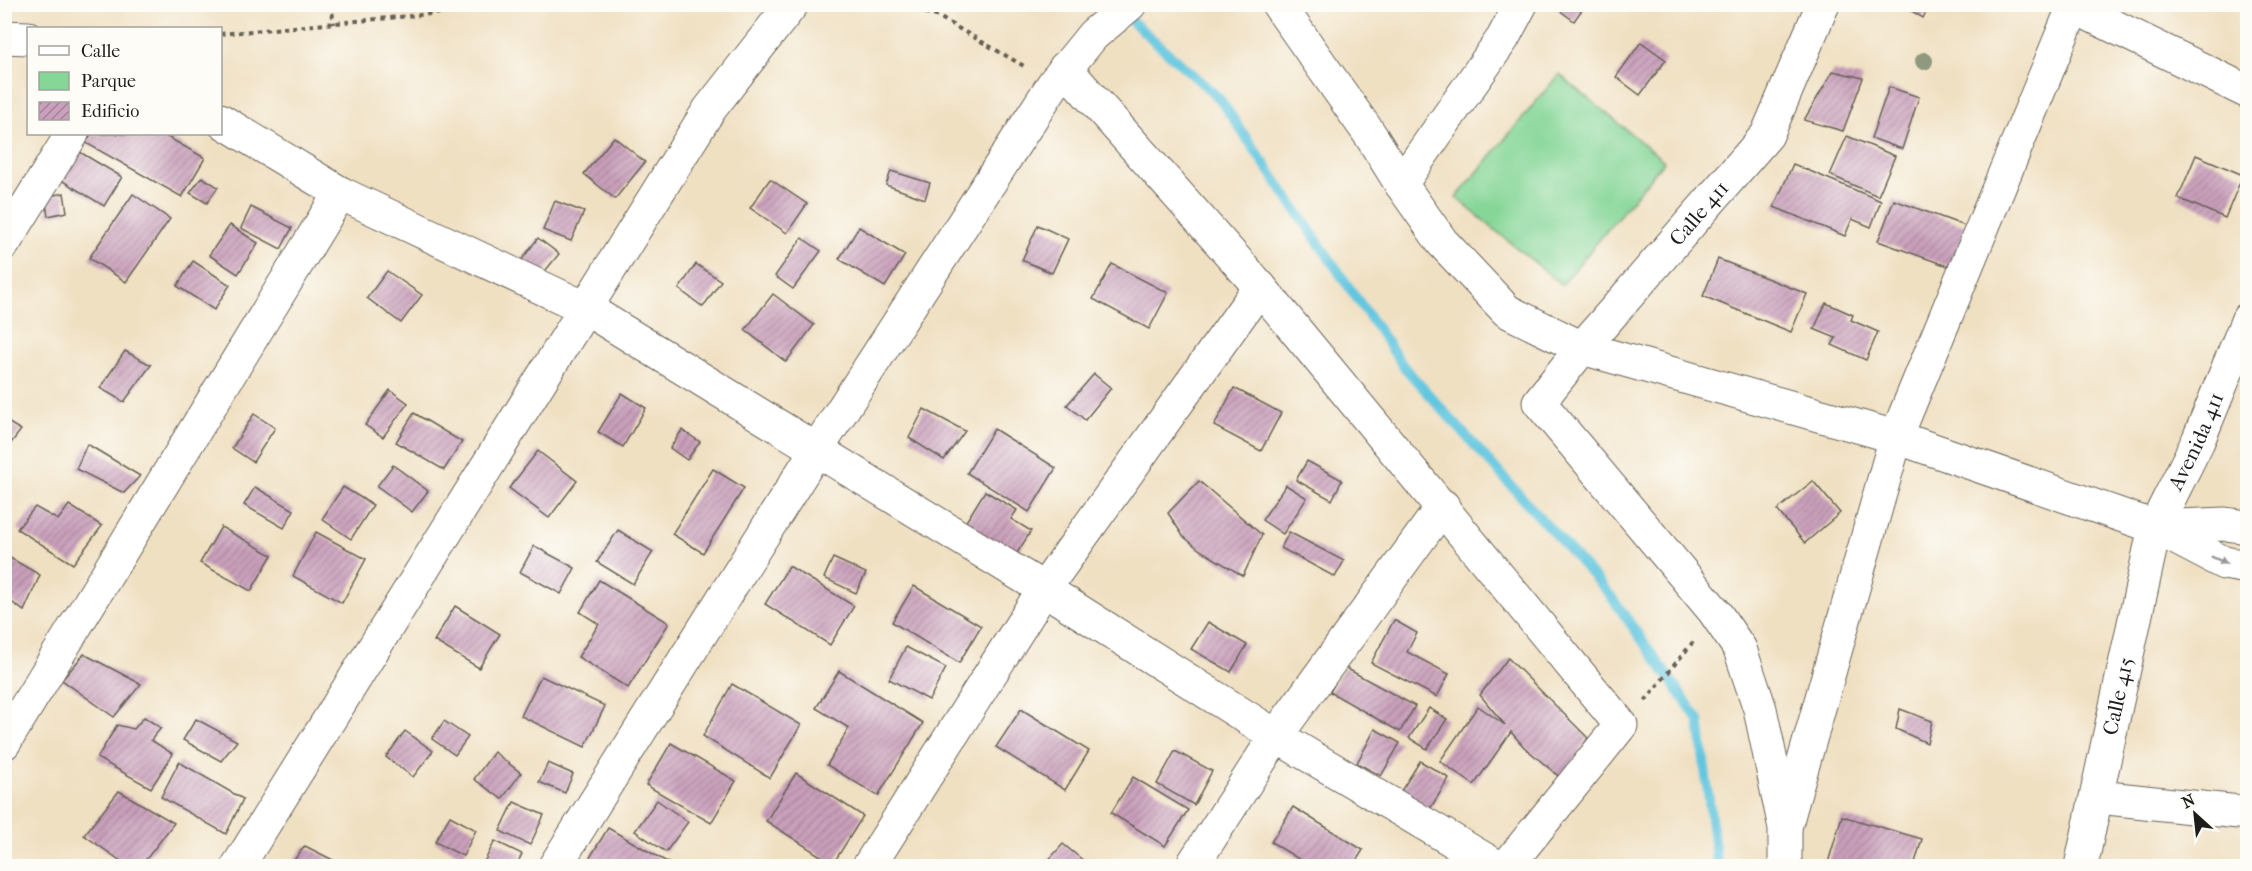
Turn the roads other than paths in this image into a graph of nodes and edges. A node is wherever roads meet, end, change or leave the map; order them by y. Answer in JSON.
{"nodes":[{"id":1,"x":792,"y":4,"type":"edge"},
{"id":2,"x":1130,"y":4,"type":"edge"},
{"id":3,"x":1278,"y":4,"type":"edge"},
{"id":4,"x":1521,"y":4,"type":"edge"},
{"id":5,"x":1823,"y":4,"type":"edge"},
{"id":6,"x":2071,"y":6,"type":"edge"},
{"id":7,"x":4,"y":37,"type":"edge"},
{"id":8,"x":27,"y":38,"type":"edge"},
{"id":9,"x":1060,"y":75,"type":"junction"},
{"id":10,"x":2247,"y":92,"type":"edge"},
{"id":11,"x":222,"y":121,"type":"edge"},
{"id":12,"x":71,"y":135,"type":"edge"},
{"id":13,"x":1401,"y":184,"type":"junction"},
{"id":14,"x":340,"y":193,"type":"junction"},
{"id":15,"x":4,"y":243,"type":"edge"},
{"id":16,"x":1260,"y":287,"type":"junction"},
{"id":17,"x":585,"y":308,"type":"junction"},
{"id":18,"x":2244,"y":337,"type":"edge"},
{"id":19,"x":1582,"y":348,"type":"junction"},
{"id":20,"x":1896,"y":437,"type":"junction"},
{"id":21,"x":816,"y":449,"type":"junction"},
{"id":22,"x":1443,"y":506,"type":"junction"},
{"id":23,"x":2154,"y":527,"type":"junction"},
{"id":24,"x":2247,"y":527,"type":"edge"},
{"id":25,"x":2247,"y":567,"type":"edge"},
{"id":26,"x":1044,"y":589,"type":"junction"},
{"id":27,"x":1276,"y":736,"type":"junction"},
{"id":28,"x":4,"y":743,"type":"edge"},
{"id":29,"x":2098,"y":797,"type":"junction"},
{"id":30,"x":2247,"y":813,"type":"edge"},
{"id":31,"x":1785,"y":828,"type":"junction"},
{"id":32,"x":238,"y":867,"type":"edge"},
{"id":33,"x":555,"y":867,"type":"edge"},
{"id":34,"x":869,"y":867,"type":"edge"},
{"id":35,"x":1192,"y":867,"type":"edge"},
{"id":36,"x":1496,"y":867,"type":"edge"},
{"id":37,"x":1507,"y":867,"type":"edge"},
{"id":38,"x":1785,"y":867,"type":"edge"},
{"id":39,"x":2081,"y":867,"type":"edge"}],
"edges":[{"from":1,"to":17,"type":"street"},
{"from":2,"to":9,"type":"street"},
{"from":3,"to":13,"type":"street"},
{"from":4,"to":13,"type":"street"},
{"from":5,"to":19,"type":"street","name":"Calle 411"},
{"from":6,"to":10,"type":"street"},
{"from":6,"to":20,"type":"street"},
{"from":7,"to":8,"type":"street"},
{"from":9,"to":16,"type":"street"},
{"from":9,"to":21,"type":"street"},
{"from":11,"to":14,"type":"street"},
{"from":12,"to":15,"type":"street"},
{"from":13,"to":19,"type":"street"},
{"from":14,"to":17,"type":"street"},
{"from":14,"to":28,"type":"street"},
{"from":16,"to":22,"type":"street"},
{"from":16,"to":26,"type":"street"},
{"from":17,"to":21,"type":"street"},
{"from":17,"to":32,"type":"street"},
{"from":18,"to":23,"type":"street","name":"Avenida 411"},
{"from":19,"to":20,"type":"street"},
{"from":19,"to":31,"type":"street","name":"Calle 411"},
{"from":20,"to":23,"type":"street"},
{"from":20,"to":31,"type":"street"},
{"from":21,"to":26,"type":"street"},
{"from":21,"to":33,"type":"street"},
{"from":22,"to":27,"type":"street"},
{"from":22,"to":37,"type":"street"},
{"from":23,"to":24,"type":"street"},
{"from":23,"to":25,"type":"street","one_way":true},
{"from":23,"to":29,"type":"street","name":"Calle 415"},
{"from":26,"to":27,"type":"street"},
{"from":26,"to":34,"type":"street"},
{"from":27,"to":35,"type":"street"},
{"from":27,"to":36,"type":"street"},
{"from":29,"to":30,"type":"street"},
{"from":29,"to":39,"type":"street","name":"Calle 415"},
{"from":31,"to":38,"type":"street"}]}
